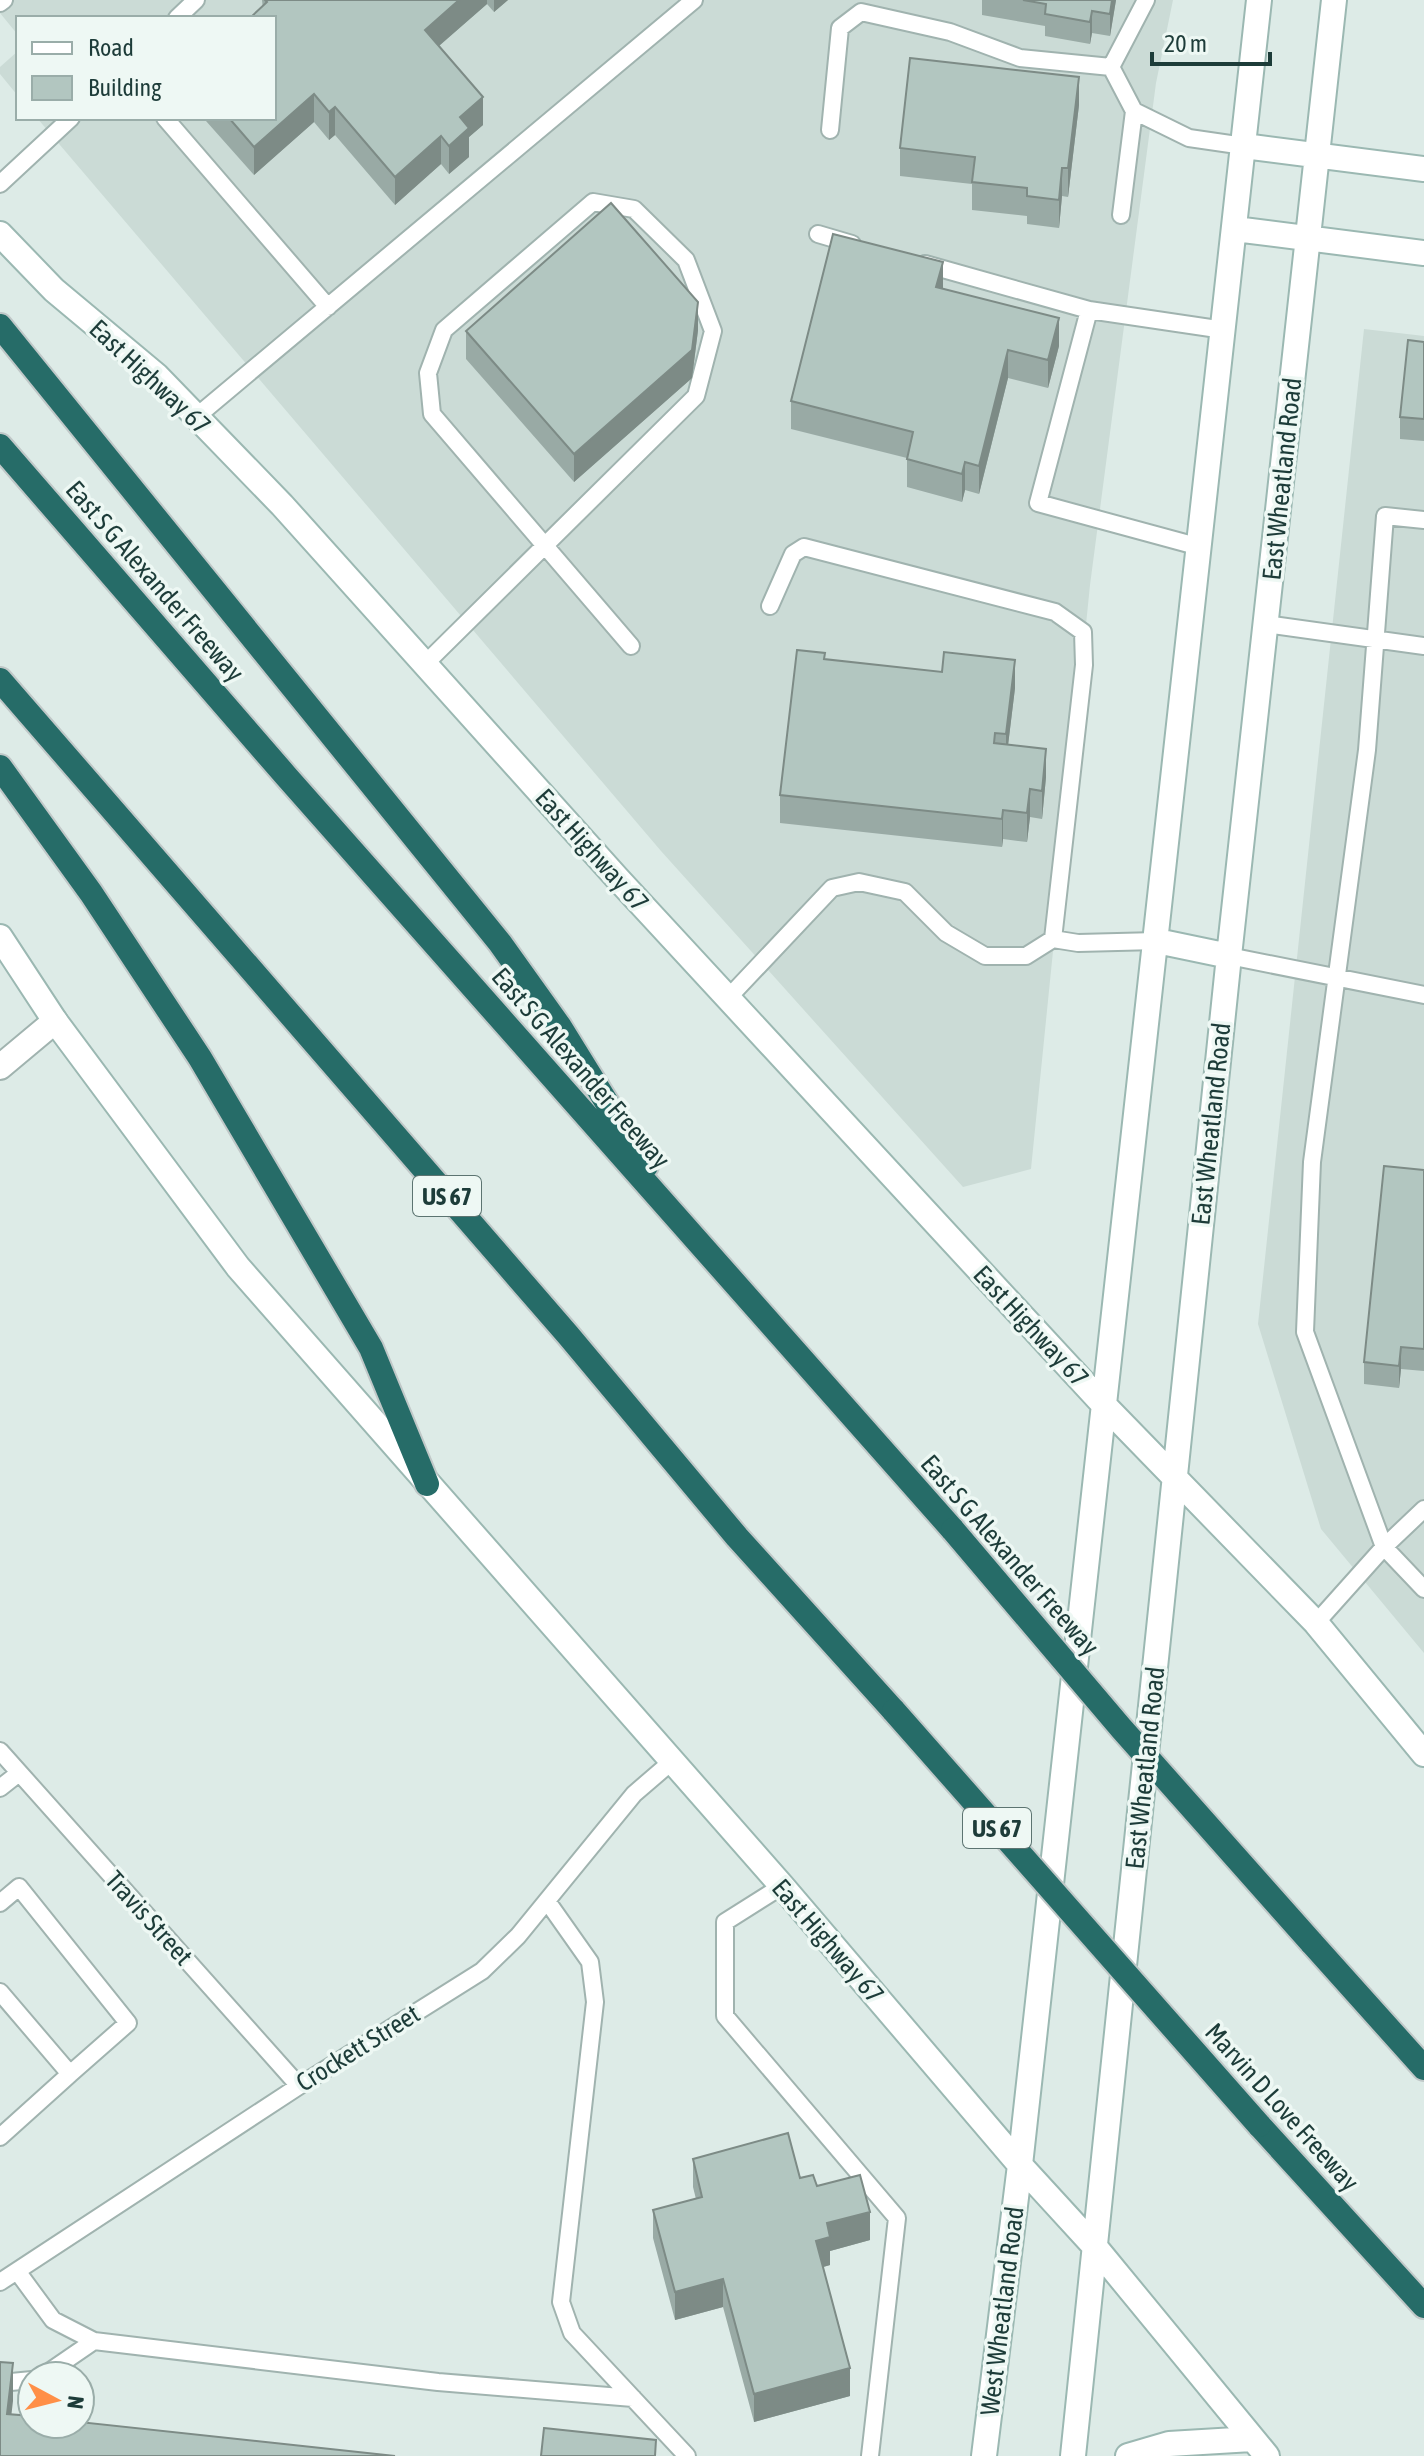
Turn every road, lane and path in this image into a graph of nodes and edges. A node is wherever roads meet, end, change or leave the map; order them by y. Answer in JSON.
{"nodes":[{"id":1,"x":196,"y":0,"type":"edge"},
{"id":2,"x":694,"y":0,"type":"edge"},
{"id":3,"x":1146,"y":0,"type":"edge"},
{"id":4,"x":1259,"y":0,"type":"edge"},
{"id":5,"x":1334,"y":0,"type":"edge"},
{"id":6,"x":179,"y":16,"type":"edge"},
{"id":7,"x":1111,"y":67,"type":"junction"},
{"id":8,"x":1134,"y":111,"type":"junction"},
{"id":9,"x":69,"y":120,"type":"edge"},
{"id":10,"x":167,"y":120,"type":"edge"},
{"id":11,"x":830,"y":130,"type":"dead end"},
{"id":12,"x":1244,"y":146,"type":"junction"},
{"id":13,"x":1317,"y":155,"type":"junction"},
{"id":14,"x":1424,"y":169,"type":"edge"},
{"id":15,"x":0,"y":184,"type":"edge"},
{"id":16,"x":1121,"y":215,"type":"dead end"},
{"id":17,"x":1235,"y":229,"type":"junction"},
{"id":18,"x":0,"y":234,"type":"edge"},
{"id":19,"x":818,"y":234,"type":"dead end"},
{"id":20,"x":1308,"y":237,"type":"junction"},
{"id":21,"x":863,"y":247,"type":"edge"},
{"id":22,"x":1424,"y":253,"type":"edge"},
{"id":23,"x":908,"y":259,"type":"edge"},
{"id":24,"x":328,"y":307,"type":"junction"},
{"id":25,"x":1089,"y":310,"type":"junction"},
{"id":26,"x":0,"y":326,"type":"edge"},
{"id":27,"x":1224,"y":330,"type":"junction"},
{"id":28,"x":196,"y":417,"type":"junction"},
{"id":29,"x":0,"y":446,"type":"edge"},
{"id":30,"x":1424,"y":520,"type":"edge"},
{"id":31,"x":1200,"y":547,"type":"junction"},
{"id":32,"x":544,"y":548,"type":"junction"},
{"id":33,"x":770,"y":606,"type":"dead end"},
{"id":34,"x":1266,"y":624,"type":"junction"},
{"id":35,"x":1374,"y":640,"type":"junction"},
{"id":36,"x":631,"y":646,"type":"dead end"},
{"id":37,"x":1424,"y":646,"type":"edge"},
{"id":38,"x":425,"y":664,"type":"junction"},
{"id":39,"x":0,"y":680,"type":"edge"},
{"id":40,"x":0,"y":767,"type":"edge"},
{"id":41,"x":0,"y":937,"type":"edge"},
{"id":42,"x":1053,"y":939,"type":"junction"},
{"id":43,"x":1157,"y":941,"type":"junction"},
{"id":44,"x":1229,"y":956,"type":"junction"},
{"id":45,"x":1336,"y":978,"type":"junction"},
{"id":46,"x":1424,"y":995,"type":"edge"},
{"id":47,"x":729,"y":997,"type":"junction"},
{"id":48,"x":55,"y":1021,"type":"junction"},
{"id":49,"x":0,"y":1067,"type":"edge"},
{"id":50,"x":683,"y":1226,"type":"junction"},
{"id":51,"x":1105,"y":1406,"type":"junction"},
{"id":52,"x":1174,"y":1477,"type":"junction"},
{"id":53,"x":427,"y":1484,"type":"junction"},
{"id":54,"x":1424,"y":1509,"type":"edge"},
{"id":55,"x":1384,"y":1547,"type":"junction"},
{"id":56,"x":1424,"y":1589,"type":"edge"},
{"id":57,"x":1316,"y":1623,"type":"junction"},
{"id":58,"x":0,"y":1751,"type":"edge"},
{"id":59,"x":1424,"y":1754,"type":"edge"},
{"id":60,"x":670,"y":1763,"type":"junction"},
{"id":61,"x":19,"y":1773,"type":"junction"},
{"id":62,"x":0,"y":1788,"type":"edge"},
{"id":63,"x":782,"y":1886,"type":"junction"},
{"id":64,"x":547,"y":1901,"type":"junction"},
{"id":65,"x":0,"y":1903,"type":"edge"},
{"id":66,"x":0,"y":1992,"type":"edge"},
{"id":67,"x":1424,"y":2068,"type":"edge"},
{"id":68,"x":70,"y":2074,"type":"junction"},
{"id":69,"x":299,"y":2086,"type":"junction"},
{"id":70,"x":0,"y":2137,"type":"edge"},
{"id":71,"x":1020,"y":2165,"type":"junction"},
{"id":72,"x":1096,"y":2248,"type":"junction"},
{"id":73,"x":17,"y":2271,"type":"junction"},
{"id":74,"x":0,"y":2282,"type":"edge"},
{"id":75,"x":1424,"y":2306,"type":"edge"},
{"id":76,"x":94,"y":2341,"type":"junction"},
{"id":77,"x":66,"y":2360,"type":"edge"},
{"id":78,"x":633,"y":2398,"type":"junction"},
{"id":79,"x":1259,"y":2448,"type":"edge"},
{"id":80,"x":687,"y":2456,"type":"edge"},
{"id":81,"x":870,"y":2456,"type":"edge"},
{"id":82,"x":984,"y":2456,"type":"edge"},
{"id":83,"x":1073,"y":2456,"type":"edge"},
{"id":84,"x":1128,"y":2456,"type":"edge"}],
"edges":[{"from":1,"to":6,"type":"lane"},
{"from":2,"to":24,"type":"lane"},
{"from":3,"to":7,"type":"lane"},
{"from":4,"to":12,"type":"main road"},
{"from":5,"to":13,"type":"main road","name":"East Wheatland Road"},
{"from":7,"to":8,"type":"lane"},
{"from":7,"to":11,"type":"lane"},
{"from":8,"to":12,"type":"lane"},
{"from":8,"to":16,"type":"lane"},
{"from":9,"to":15,"type":"lane"},
{"from":10,"to":24,"type":"lane"},
{"from":12,"to":13,"type":"main road"},
{"from":12,"to":17,"type":"main road"},
{"from":13,"to":14,"type":"main road"},
{"from":13,"to":20,"type":"main road","name":"East Wheatland Road"},
{"from":17,"to":20,"type":"main road"},
{"from":17,"to":27,"type":"main road"},
{"from":18,"to":28,"type":"main road","name":"East Highway 67"},
{"from":19,"to":21,"type":"lane"},
{"from":20,"to":22,"type":"main road"},
{"from":20,"to":34,"type":"main road","name":"East Wheatland Road"},
{"from":23,"to":25,"type":"lane"},
{"from":24,"to":28,"type":"lane"},
{"from":25,"to":27,"type":"lane"},
{"from":25,"to":31,"type":"lane"},
{"from":26,"to":50,"type":"highway"},
{"from":27,"to":31,"type":"main road"},
{"from":28,"to":38,"type":"main road","name":"East Highway 67"},
{"from":29,"to":50,"type":"highway","name":"East S G Alexander Freeway"},
{"from":30,"to":35,"type":"lane"},
{"from":31,"to":43,"type":"main road"},
{"from":32,"to":32,"type":"lane"},
{"from":32,"to":36,"type":"lane"},
{"from":32,"to":38,"type":"lane"},
{"from":33,"to":42,"type":"lane"},
{"from":34,"to":35,"type":"lane"},
{"from":34,"to":44,"type":"main road","name":"East Wheatland Road"},
{"from":35,"to":37,"type":"lane"},
{"from":35,"to":45,"type":"lane"},
{"from":38,"to":47,"type":"main road","name":"East Highway 67"},
{"from":39,"to":75,"type":"highway","name":"Marvin D Love Freeway","number":"US 67","bridge":true},
{"from":40,"to":53,"type":"highway"},
{"from":41,"to":48,"type":"main road","name":"East Highway 67"},
{"from":42,"to":43,"type":"lane"},
{"from":42,"to":47,"type":"lane"},
{"from":43,"to":44,"type":"main road"},
{"from":43,"to":51,"type":"main road"},
{"from":44,"to":45,"type":"lane"},
{"from":44,"to":52,"type":"main road","name":"East Wheatland Road"},
{"from":45,"to":46,"type":"lane"},
{"from":45,"to":55,"type":"lane"},
{"from":47,"to":51,"type":"main road","name":"East Highway 67"},
{"from":48,"to":49,"type":"main road"},
{"from":48,"to":53,"type":"main road","name":"East Highway 67"},
{"from":50,"to":67,"type":"highway","name":"East S G Alexander Freeway","bridge":true},
{"from":51,"to":52,"type":"main road","name":"East Highway 67"},
{"from":51,"to":71,"type":"main road"},
{"from":52,"to":57,"type":"main road"},
{"from":52,"to":72,"type":"main road","name":"East Wheatland Road"},
{"from":53,"to":60,"type":"main road","name":"East Highway 67"},
{"from":54,"to":55,"type":"lane"},
{"from":55,"to":56,"type":"lane"},
{"from":55,"to":57,"type":"lane"},
{"from":57,"to":59,"type":"main road"},
{"from":58,"to":61,"type":"lane","name":"Travis Street"},
{"from":60,"to":63,"type":"main road","name":"East Highway 67"},
{"from":60,"to":64,"type":"lane","name":"Crockett Street"},
{"from":61,"to":62,"type":"lane"},
{"from":61,"to":69,"type":"lane","name":"Travis Street"},
{"from":63,"to":71,"type":"main road","name":"East Highway 67"},
{"from":63,"to":81,"type":"lane"},
{"from":64,"to":69,"type":"lane","name":"Crockett Street"},
{"from":64,"to":78,"type":"lane"},
{"from":65,"to":68,"type":"lane"},
{"from":66,"to":68,"type":"lane"},
{"from":68,"to":70,"type":"lane"},
{"from":69,"to":73,"type":"lane","name":"Crockett Street"},
{"from":71,"to":72,"type":"main road"},
{"from":71,"to":82,"type":"main road","name":"West Wheatland Road"},
{"from":72,"to":79,"type":"main road"},
{"from":72,"to":83,"type":"main road"},
{"from":73,"to":74,"type":"lane","name":"Crockett Street"},
{"from":73,"to":76,"type":"lane"},
{"from":76,"to":77,"type":"lane"},
{"from":76,"to":78,"type":"lane"},
{"from":78,"to":80,"type":"lane"},
{"from":79,"to":84,"type":"main road"}]}
